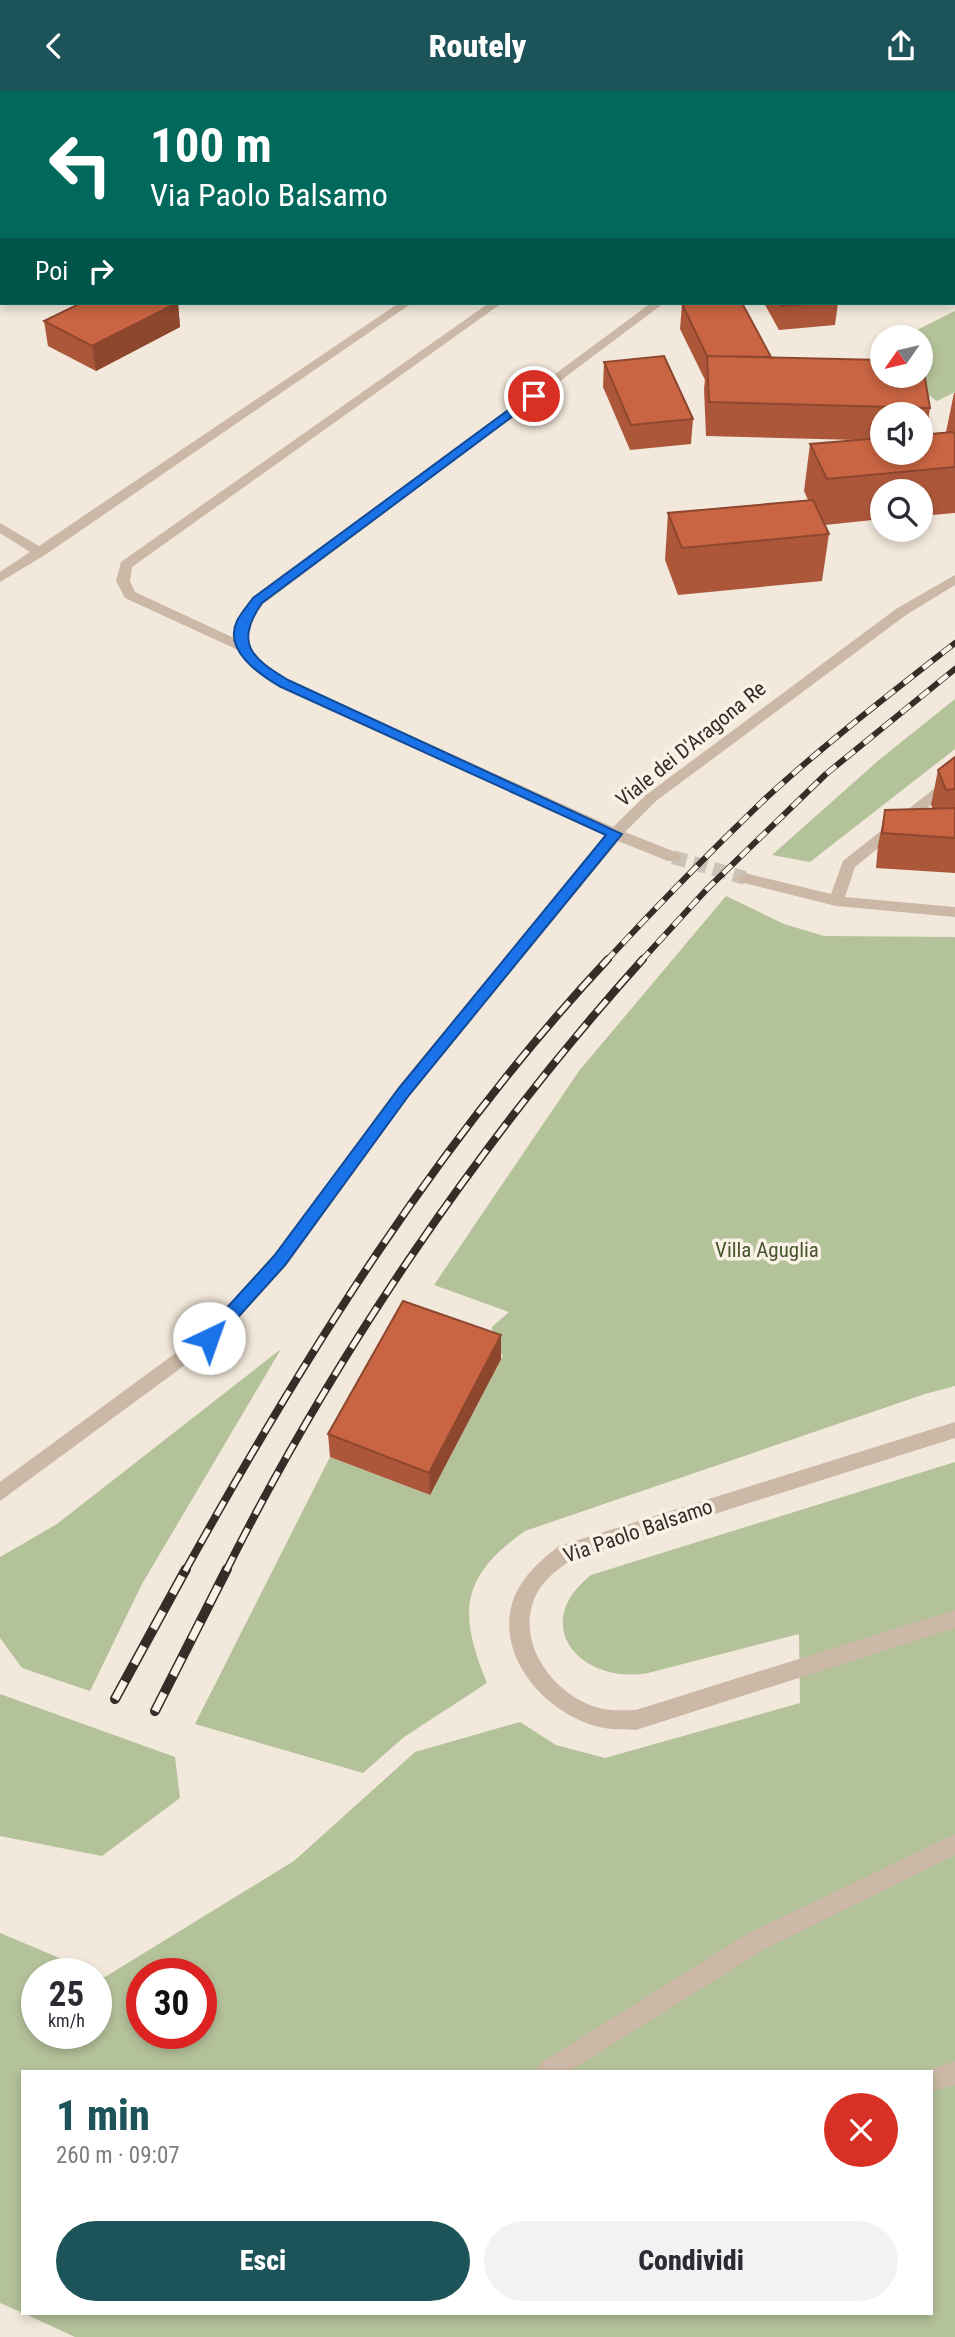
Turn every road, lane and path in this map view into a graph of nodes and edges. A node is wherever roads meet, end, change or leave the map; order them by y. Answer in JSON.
{"nodes":[{"id":1,"x":403,"y":305,"type":"edge"},
{"id":2,"x":493,"y":305,"type":"edge"},
{"id":3,"x":655,"y":305,"type":"edge"},
{"id":4,"x":0,"y":527,"type":"edge"},
{"id":5,"x":40,"y":552,"type":"junction"},
{"id":6,"x":0,"y":578,"type":"edge"},
{"id":7,"x":955,"y":579,"type":"edge"},
{"id":8,"x":243,"y":647,"type":"junction"},
{"id":9,"x":955,"y":777,"type":"edge"},
{"id":10,"x":892,"y":829,"type":"junction"},
{"id":11,"x":916,"y":833,"type":"edge"},
{"id":12,"x":615,"y":834,"type":"junction"},
{"id":13,"x":673,"y":857,"type":"tunnel mouth"},
{"id":14,"x":745,"y":879,"type":"tunnel mouth"},
{"id":15,"x":836,"y":901,"type":"junction"},
{"id":16,"x":955,"y":912,"type":"edge"},
{"id":17,"x":955,"y":1430,"type":"edge"},
{"id":18,"x":0,"y":1493,"type":"edge"},
{"id":19,"x":955,"y":1619,"type":"edge"},
{"id":20,"x":955,"y":1844,"type":"edge"},
{"id":21,"x":551,"y":2070,"type":"edge"},
{"id":22,"x":955,"y":2073,"type":"edge"},
{"id":23,"x":933,"y":2079,"type":"edge"}],
"edges":[{"from":1,"to":5,"type":"street"},
{"from":2,"to":8,"type":"street"},
{"from":3,"to":8,"type":"street"},
{"from":4,"to":5,"type":"street"},
{"from":5,"to":6,"type":"street"},
{"from":7,"to":12,"type":"street","name":"Viale dei D'Aragona Re"},
{"from":8,"to":12,"type":"street"},
{"from":9,"to":10,"type":"street"},
{"from":10,"to":11,"type":"street"},
{"from":10,"to":15,"type":"street"},
{"from":12,"to":13,"type":"street"},
{"from":12,"to":18,"type":"street","name":"Viale dei D'Aragona Re"},
{"from":14,"to":15,"type":"street"},
{"from":15,"to":16,"type":"street"},
{"from":17,"to":19,"type":"street","name":"Via Paolo Balsamo"},
{"from":20,"to":21,"type":"street"},
{"from":22,"to":23,"type":"street"}]}
